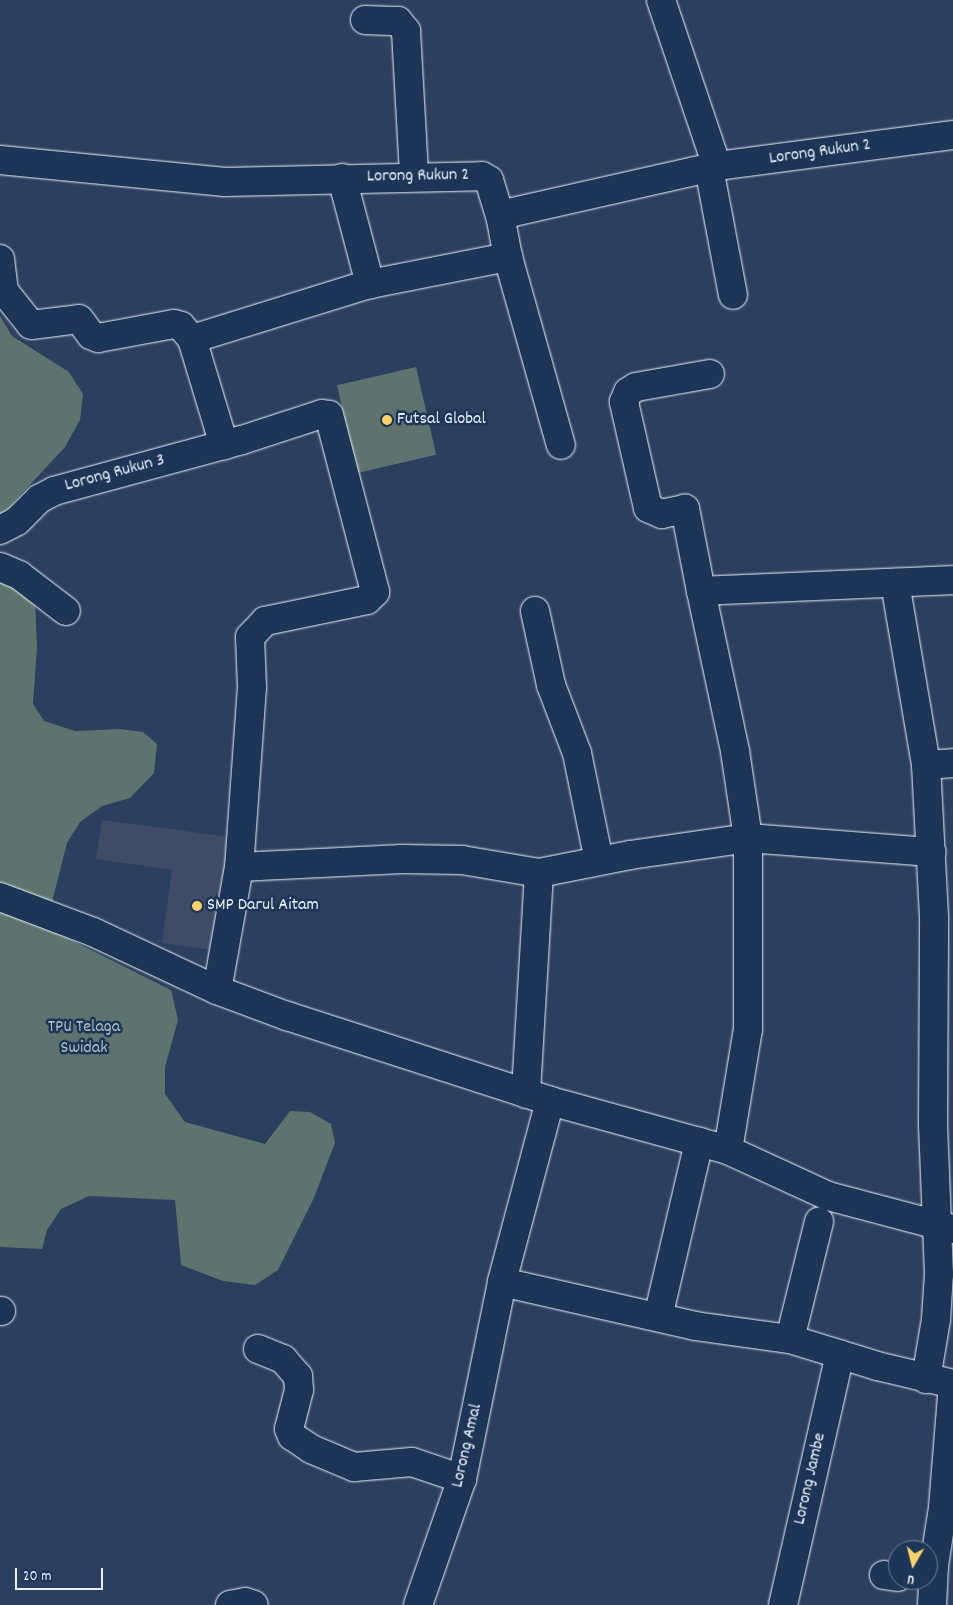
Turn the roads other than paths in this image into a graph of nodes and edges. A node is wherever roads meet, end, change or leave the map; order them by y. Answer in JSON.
{"nodes":[{"id":1,"x":661,"y":0,"type":"edge"},
{"id":2,"x":365,"y":20,"type":"dead end"},
{"id":3,"x":953,"y":135,"type":"edge"},
{"id":4,"x":0,"y":160,"type":"edge"},
{"id":5,"x":713,"y":167,"type":"junction"},
{"id":6,"x":414,"y":176,"type":"junction"},
{"id":7,"x":342,"y":178,"type":"junction"},
{"id":8,"x":500,"y":215,"type":"junction"},
{"id":9,"x":508,"y":257,"type":"junction"},
{"id":10,"x":0,"y":259,"type":"edge"},
{"id":11,"x":370,"y":284,"type":"junction"},
{"id":12,"x":733,"y":295,"type":"dead end"},
{"id":13,"x":192,"y":339,"type":"junction"},
{"id":14,"x":710,"y":374,"type":"dead end"},
{"id":15,"x":233,"y":443,"type":"junction"},
{"id":16,"x":561,"y":445,"type":"dead end"},
{"id":17,"x":0,"y":530,"type":"edge"},
{"id":18,"x":0,"y":567,"type":"edge"},
{"id":19,"x":953,"y":580,"type":"edge"},
{"id":20,"x":896,"y":582,"type":"junction"},
{"id":21,"x":701,"y":591,"type":"junction"},
{"id":22,"x":66,"y":611,"type":"dead end"},
{"id":23,"x":535,"y":611,"type":"dead end"},
{"id":24,"x":953,"y":763,"type":"edge"},
{"id":25,"x":926,"y":765,"type":"junction"},
{"id":26,"x":748,"y":838,"type":"junction"},
{"id":27,"x":931,"y":852,"type":"junction"},
{"id":28,"x":599,"y":861,"type":"junction"},
{"id":29,"x":239,"y":867,"type":"junction"},
{"id":30,"x":539,"y":873,"type":"junction"},
{"id":31,"x":0,"y":897,"type":"edge"},
{"id":32,"x":217,"y":990,"type":"junction"},
{"id":33,"x":538,"y":1098,"type":"junction"},
{"id":34,"x":699,"y":1142,"type":"junction"},
{"id":35,"x":728,"y":1150,"type":"junction"},
{"id":36,"x":819,"y":1222,"type":"dead end"},
{"id":37,"x":945,"y":1228,"type":"edge"},
{"id":38,"x":502,"y":1282,"type":"junction"},
{"id":39,"x":658,"y":1317,"type":"junction"},
{"id":40,"x":790,"y":1338,"type":"junction"},
{"id":41,"x":258,"y":1349,"type":"dead end"},
{"id":42,"x":840,"y":1354,"type":"junction"},
{"id":43,"x":926,"y":1379,"type":"junction"},
{"id":44,"x":953,"y":1384,"type":"edge"},
{"id":45,"x":462,"y":1479,"type":"junction"},
{"id":46,"x":937,"y":1540,"type":"edge"},
{"id":47,"x":932,"y":1590,"type":"edge"},
{"id":48,"x":230,"y":1605,"type":"edge"},
{"id":49,"x":254,"y":1605,"type":"edge"},
{"id":50,"x":418,"y":1605,"type":"edge"},
{"id":51,"x":783,"y":1605,"type":"edge"},
{"id":52,"x":932,"y":1605,"type":"edge"}],
"edges":[{"from":1,"to":5,"type":"street"},
{"from":2,"to":6,"type":"street"},
{"from":3,"to":5,"type":"street","name":"Lorong Rukun 2"},
{"from":4,"to":7,"type":"street","name":"Lorong Rukun 2"},
{"from":5,"to":8,"type":"street","name":"Lorong Rukun 2"},
{"from":5,"to":12,"type":"street"},
{"from":6,"to":7,"type":"street","name":"Lorong Rukun 2"},
{"from":6,"to":8,"type":"street","name":"Lorong Rukun 2"},
{"from":7,"to":11,"type":"street"},
{"from":8,"to":9,"type":"street"},
{"from":9,"to":11,"type":"street"},
{"from":9,"to":16,"type":"street"},
{"from":10,"to":13,"type":"street"},
{"from":11,"to":13,"type":"street"},
{"from":13,"to":15,"type":"street"},
{"from":14,"to":21,"type":"street"},
{"from":15,"to":17,"type":"street","name":"Lorong Rukun 3"},
{"from":15,"to":29,"type":"street","name":"Lorong Rukun 3"},
{"from":18,"to":22,"type":"street"},
{"from":19,"to":20,"type":"street"},
{"from":20,"to":21,"type":"street"},
{"from":20,"to":25,"type":"street"},
{"from":21,"to":26,"type":"street"},
{"from":23,"to":28,"type":"street"},
{"from":24,"to":25,"type":"street"},
{"from":25,"to":27,"type":"street"},
{"from":26,"to":27,"type":"street"},
{"from":26,"to":28,"type":"street"},
{"from":26,"to":35,"type":"street"},
{"from":27,"to":37,"type":"street"},
{"from":28,"to":30,"type":"street"},
{"from":29,"to":30,"type":"street"},
{"from":29,"to":32,"type":"street"},
{"from":30,"to":33,"type":"street","name":"Lorong Amal"},
{"from":31,"to":32,"type":"street"},
{"from":32,"to":33,"type":"street"},
{"from":33,"to":34,"type":"street"},
{"from":33,"to":38,"type":"street","name":"Lorong Amal"},
{"from":34,"to":35,"type":"street"},
{"from":34,"to":39,"type":"street"},
{"from":35,"to":37,"type":"street"},
{"from":36,"to":40,"type":"street"},
{"from":37,"to":43,"type":"street"},
{"from":38,"to":39,"type":"street"},
{"from":38,"to":45,"type":"street","name":"Lorong Amal"},
{"from":39,"to":40,"type":"street"},
{"from":40,"to":42,"type":"street"},
{"from":41,"to":45,"type":"street"},
{"from":42,"to":43,"type":"street"},
{"from":42,"to":51,"type":"street","name":"Lorong Jambe"},
{"from":43,"to":44,"type":"street"},
{"from":44,"to":46,"type":"street"},
{"from":45,"to":50,"type":"street","name":"Lorong Amal"},
{"from":47,"to":52,"type":"street"},
{"from":48,"to":49,"type":"street"}]}
